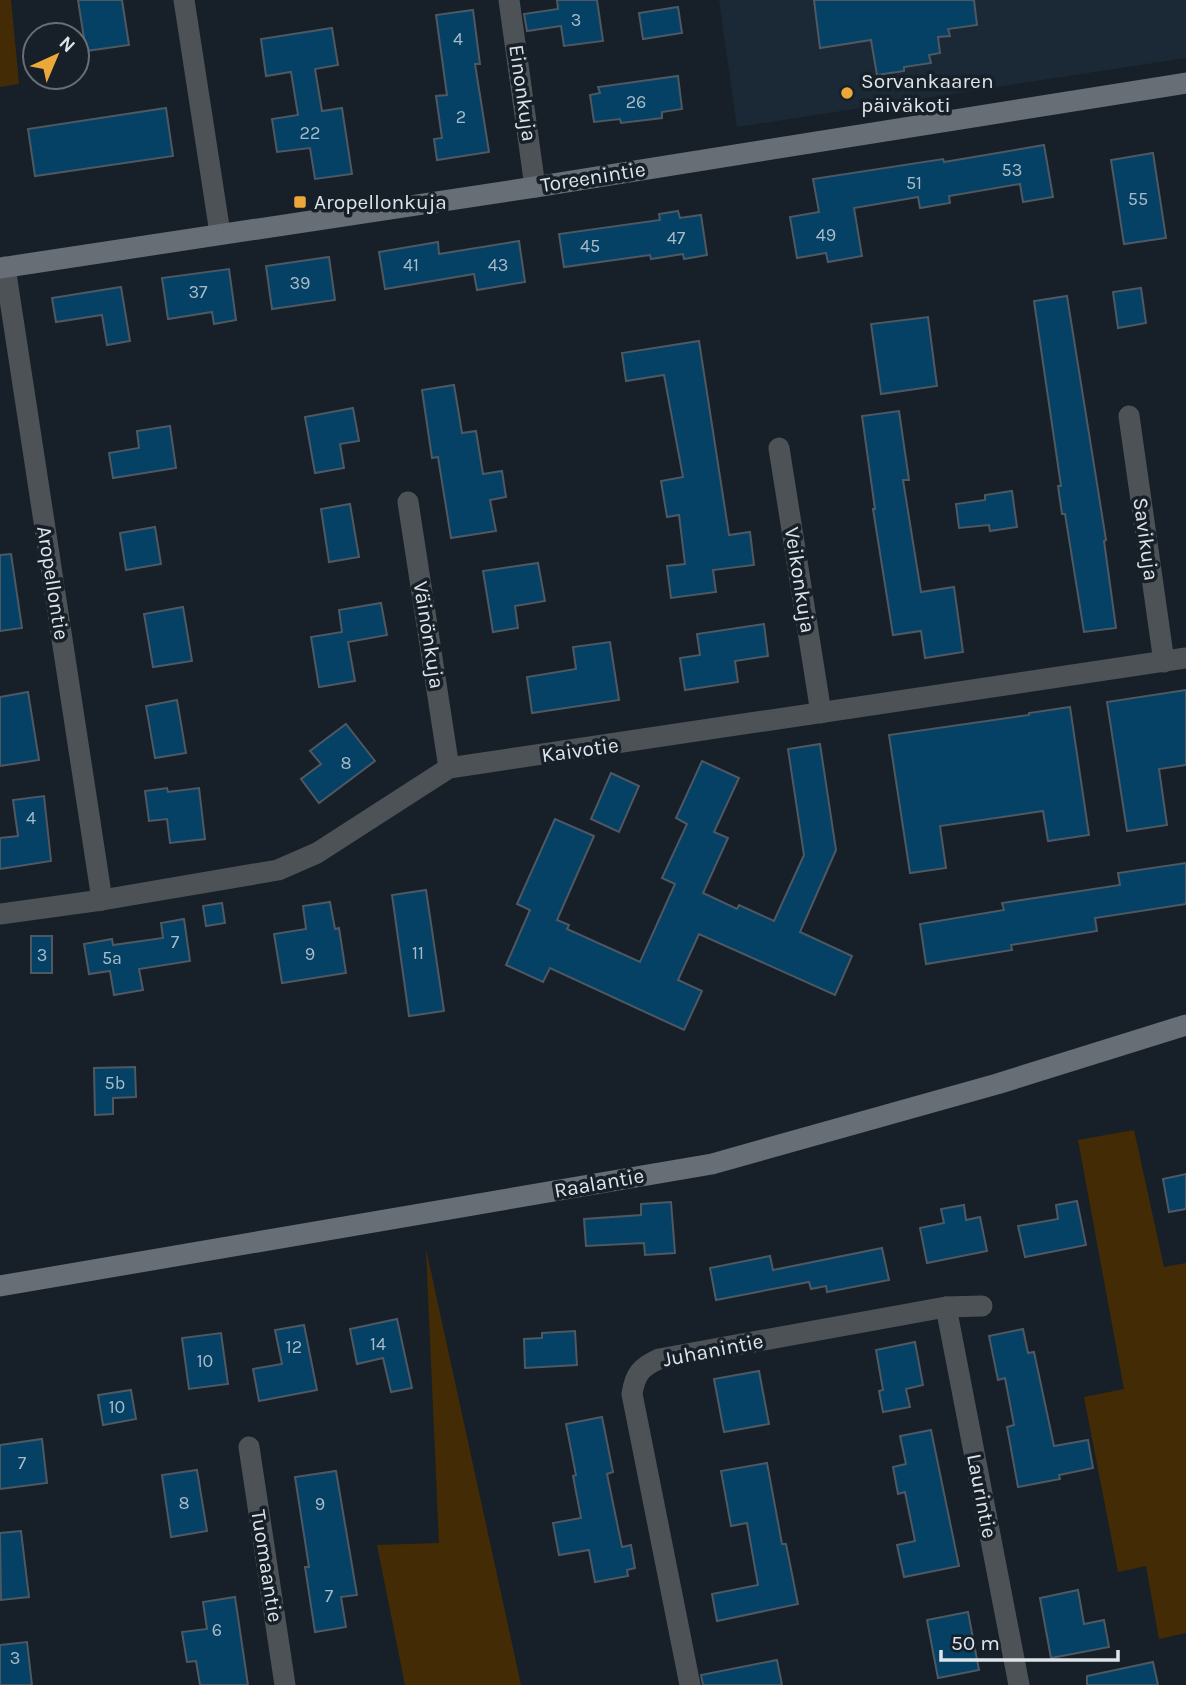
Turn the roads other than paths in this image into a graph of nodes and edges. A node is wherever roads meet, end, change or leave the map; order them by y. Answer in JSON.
{"nodes":[{"id":1,"x":184,"y":0,"type":"edge"},
{"id":2,"x":509,"y":0,"type":"edge"},
{"id":3,"x":1186,"y":83,"type":"edge"},
{"id":4,"x":535,"y":187,"type":"junction"},
{"id":5,"x":220,"y":233,"type":"junction"},
{"id":6,"x":2,"y":268,"type":"edge"},
{"id":7,"x":1129,"y":416,"type":"dead end"},
{"id":8,"x":779,"y":448,"type":"dead end"},
{"id":9,"x":408,"y":502,"type":"dead end"},
{"id":10,"x":1186,"y":658,"type":"edge"},
{"id":11,"x":1164,"y":662,"type":"junction"},
{"id":12,"x":821,"y":713,"type":"junction"},
{"id":13,"x":449,"y":768,"type":"junction"},
{"id":14,"x":102,"y":900,"type":"junction"},
{"id":15,"x":0,"y":914,"type":"edge"},
{"id":16,"x":1186,"y":1026,"type":"edge"},
{"id":17,"x":0,"y":1286,"type":"edge"},
{"id":18,"x":982,"y":1306,"type":"dead end"},
{"id":19,"x":946,"y":1307,"type":"junction"},
{"id":20,"x":249,"y":1447,"type":"dead end"},
{"id":21,"x":285,"y":1685,"type":"edge"},
{"id":22,"x":690,"y":1685,"type":"edge"},
{"id":23,"x":1019,"y":1685,"type":"edge"}],
"edges":[{"from":1,"to":5,"type":"street"},
{"from":2,"to":4,"type":"street","name":"Einonkuja"},
{"from":3,"to":4,"type":"street","name":"Toreenintie"},
{"from":4,"to":5,"type":"street","name":"Toreenintie"},
{"from":5,"to":6,"type":"street","name":"Toreenintie"},
{"from":6,"to":14,"type":"street","name":"Aropellontie"},
{"from":7,"to":11,"type":"street","name":"Savikuja"},
{"from":8,"to":12,"type":"street","name":"Veikonkuja"},
{"from":9,"to":13,"type":"street","name":"Väinönkuja"},
{"from":10,"to":11,"type":"street","name":"Kaivotie"},
{"from":11,"to":12,"type":"street","name":"Kaivotie"},
{"from":12,"to":13,"type":"street","name":"Kaivotie"},
{"from":13,"to":14,"type":"street","name":"Kaivotie"},
{"from":14,"to":15,"type":"street","name":"Kaivotie"},
{"from":16,"to":17,"type":"street","name":"Raalantie"},
{"from":18,"to":19,"type":"street","name":"Juhanintie"},
{"from":19,"to":22,"type":"street","name":"Juhanintie"},
{"from":19,"to":23,"type":"street","name":"Laurintie"},
{"from":20,"to":21,"type":"street","name":"Tuomaantie"}]}
